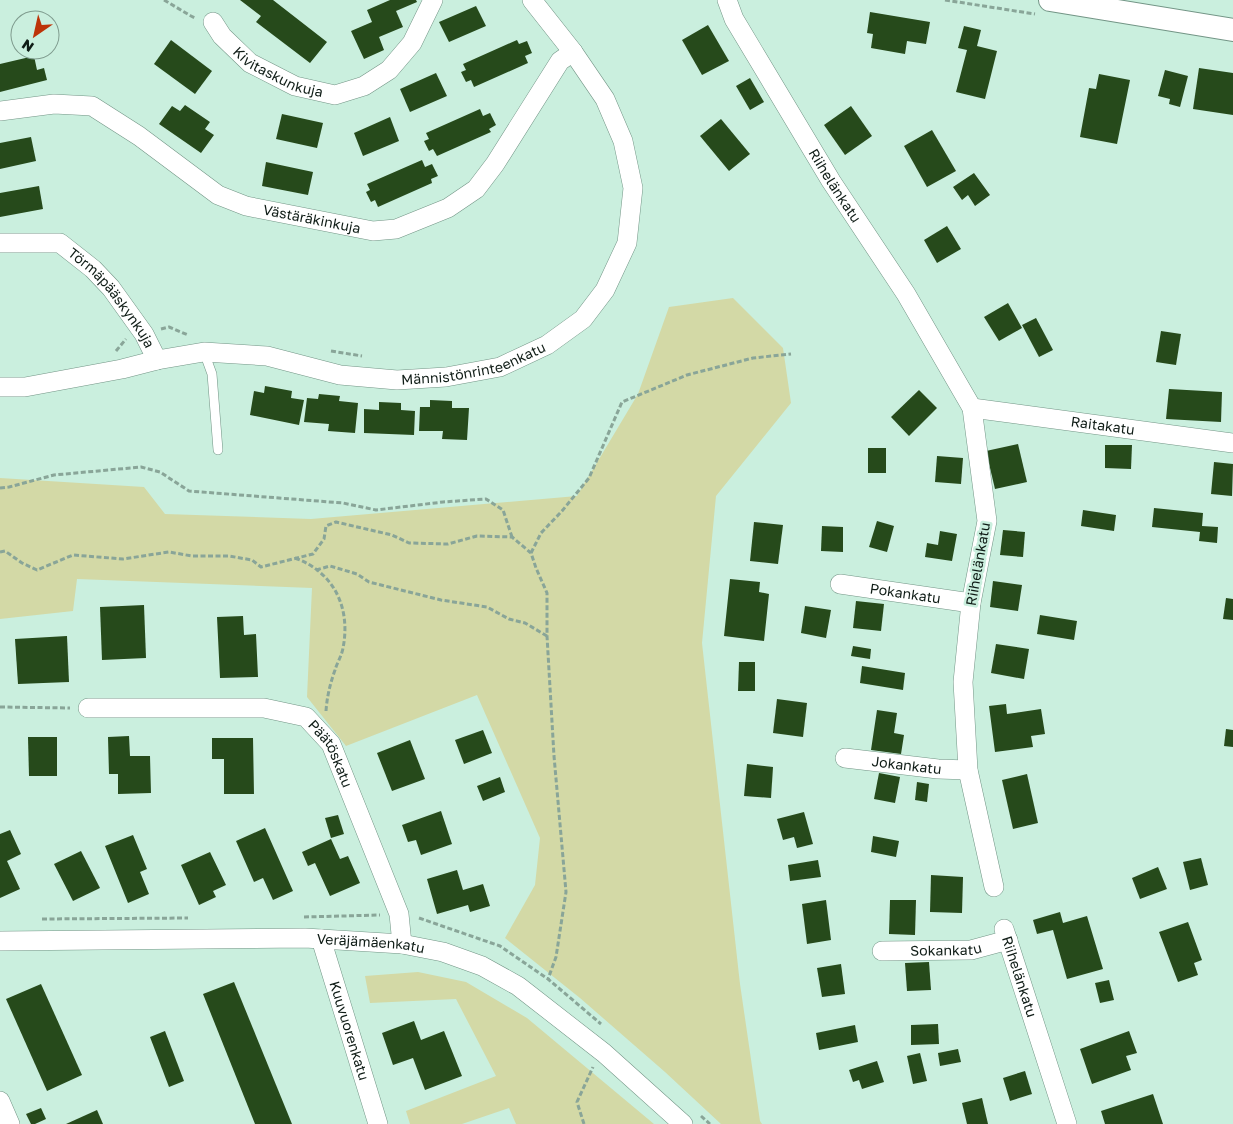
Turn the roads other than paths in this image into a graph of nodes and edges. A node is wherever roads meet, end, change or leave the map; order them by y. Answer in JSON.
{"nodes":[{"id":1,"x":433,"y":0,"type":"edge"},
{"id":2,"x":532,"y":0,"type":"edge"},
{"id":3,"x":727,"y":0,"type":"edge"},
{"id":4,"x":1050,"y":0,"type":"edge"},
{"id":5,"x":213,"y":22,"type":"road end"},
{"id":6,"x":1233,"y":30,"type":"edge"},
{"id":7,"x":573,"y":52,"type":"junction"},
{"id":8,"x":0,"y":112,"type":"edge"},
{"id":9,"x":0,"y":243,"type":"edge"},
{"id":10,"x":200,"y":344,"type":"junction"},
{"id":11,"x":157,"y":360,"type":"junction"},
{"id":12,"x":0,"y":388,"type":"edge"},
{"id":13,"x":972,"y":408,"type":"junction"},
{"id":14,"x":1233,"y":443,"type":"edge"},
{"id":15,"x":218,"y":450,"type":"dead end"},
{"id":16,"x":840,"y":584,"type":"dead end"},
{"id":17,"x":971,"y":603,"type":"junction"},
{"id":18,"x":88,"y":708,"type":"road end"},
{"id":19,"x":845,"y":758,"type":"dead end"},
{"id":20,"x":968,"y":770,"type":"junction"},
{"id":21,"x":994,"y":887,"type":"dead end"},
{"id":22,"x":1006,"y":934,"type":"joint"},
{"id":23,"x":321,"y":939,"type":"junction"},
{"id":24,"x":0,"y":941,"type":"edge"},
{"id":25,"x":402,"y":944,"type":"junction"},
{"id":26,"x":882,"y":951,"type":"dead end"},
{"id":27,"x":0,"y":1101,"type":"edge"},
{"id":28,"x":1060,"y":1122,"type":"edge"},
{"id":29,"x":10,"y":1124,"type":"edge"},
{"id":30,"x":378,"y":1124,"type":"edge"},
{"id":31,"x":684,"y":1124,"type":"edge"}],
"edges":[{"from":1,"to":5,"type":"street","name":"Kivitaskunkuja"},
{"from":2,"to":7,"type":"street","name":"Männistönrinteenkatu"},
{"from":3,"to":13,"type":"street","name":"Riihelänkatu"},
{"from":4,"to":6,"type":"street"},
{"from":7,"to":8,"type":"street","name":"Västäräkinkuja"},
{"from":7,"to":10,"type":"street","name":"Männistönrinteenkatu"},
{"from":9,"to":11,"type":"street","name":"Törmäpääskynkuja"},
{"from":10,"to":11,"type":"street","name":"Männistönrinteenkatu"},
{"from":10,"to":15,"type":"lane"},
{"from":11,"to":12,"type":"street","name":"Männistönrinteenkatu"},
{"from":13,"to":14,"type":"street","name":"Raitakatu"},
{"from":13,"to":17,"type":"street","name":"Riihelänkatu"},
{"from":16,"to":17,"type":"street","name":"Pokankatu"},
{"from":17,"to":20,"type":"street","name":"Riihelänkatu"},
{"from":18,"to":25,"type":"street","name":"Päätöskatu"},
{"from":19,"to":20,"type":"street","name":"Jokankatu"},
{"from":20,"to":21,"type":"street","name":"Riihelänkatu"},
{"from":22,"to":26,"type":"street","name":"Sokankatu"},
{"from":22,"to":28,"type":"street","name":"Riihelänkatu"},
{"from":23,"to":24,"type":"street","name":"Veräjämäenkatu"},
{"from":23,"to":25,"type":"street","name":"Veräjämäenkatu"},
{"from":23,"to":30,"type":"street","name":"Kuuvuorenkatu"},
{"from":25,"to":31,"type":"street","name":"Veräjämäenkatu"},
{"from":27,"to":29,"type":"street"}]}
